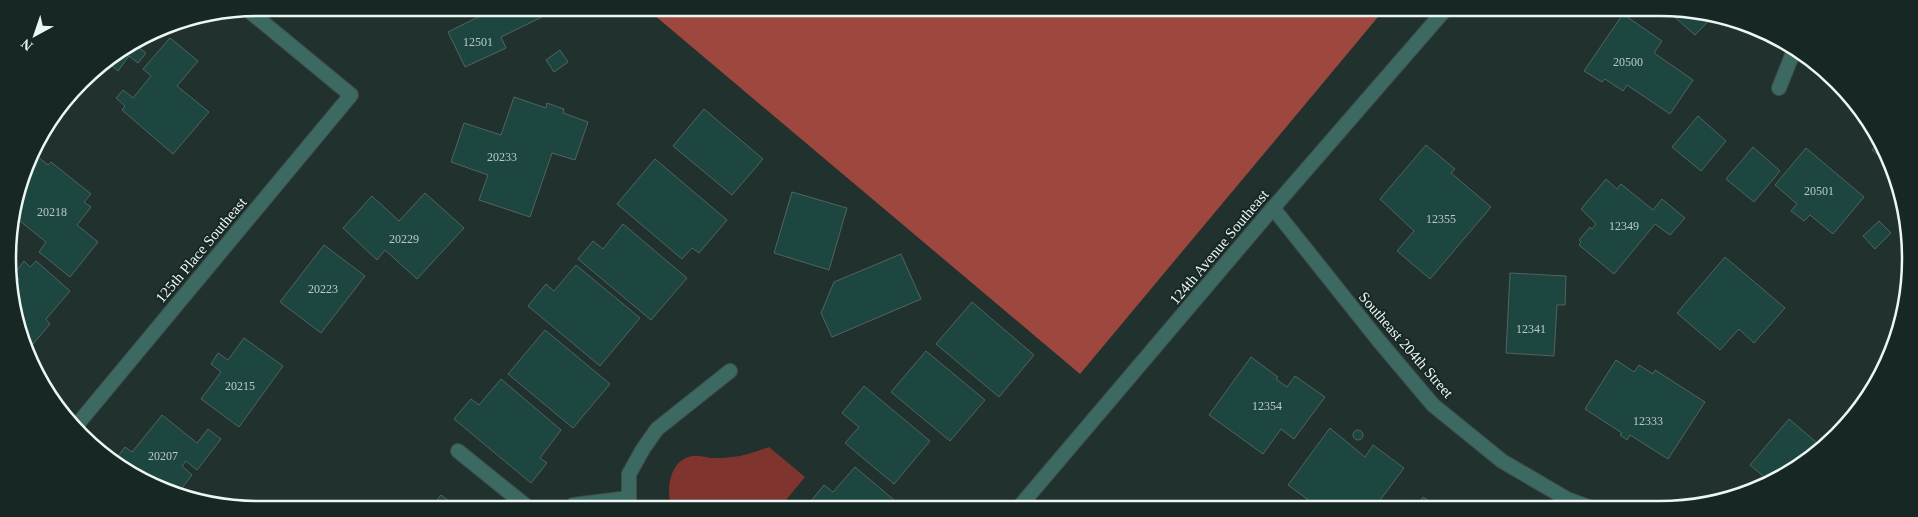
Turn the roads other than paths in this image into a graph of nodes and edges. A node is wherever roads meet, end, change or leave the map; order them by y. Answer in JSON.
{"nodes":[{"id":1,"x":255,"y":16,"type":"edge"},
{"id":2,"x":1440,"y":16,"type":"edge"},
{"id":3,"x":1792,"y":56,"type":"edge"},
{"id":4,"x":1779,"y":88,"type":"dead end"},
{"id":5,"x":1273,"y":208,"type":"junction"},
{"id":6,"x":730,"y":371,"type":"dead end"},
{"id":7,"x":79,"y":422,"type":"edge"},
{"id":8,"x":458,"y":451,"type":"dead end"},
{"id":9,"x":519,"y":501,"type":"edge"},
{"id":10,"x":629,"y":501,"type":"edge"},
{"id":11,"x":1024,"y":501,"type":"edge"},
{"id":12,"x":1572,"y":501,"type":"edge"}],
"edges":[{"from":1,"to":7,"type":"street","name":"125th Place Southeast"},
{"from":2,"to":5,"type":"street","name":"124th Avenue Southeast"},
{"from":3,"to":4,"type":"street"},
{"from":5,"to":11,"type":"street","name":"124th Avenue Southeast"},
{"from":5,"to":12,"type":"street","name":"Southeast 204th Street"},
{"from":6,"to":10,"type":"street"},
{"from":8,"to":9,"type":"street"}]}
